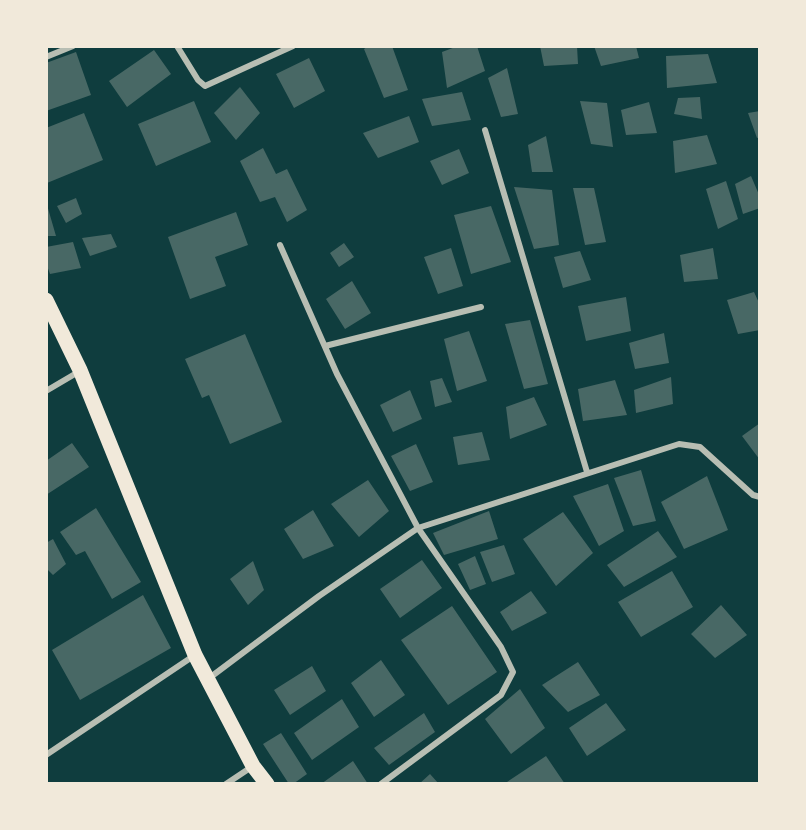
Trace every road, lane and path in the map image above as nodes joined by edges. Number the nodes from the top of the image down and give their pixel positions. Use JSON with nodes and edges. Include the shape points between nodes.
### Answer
{"nodes":[{"id":1,"x":73,"y":46,"type":"edge"},
{"id":2,"x":177,"y":46,"type":"edge"},
{"id":3,"x":292,"y":46,"type":"edge"},
{"id":4,"x":46,"y":57,"type":"edge"},
{"id":5,"x":485,"y":130,"type":"dead end"},
{"id":6,"x":280,"y":244,"type":"dead end"},
{"id":7,"x":46,"y":300,"type":"edge"},
{"id":8,"x":481,"y":307,"type":"dead end"},
{"id":9,"x":325,"y":346,"type":"junction"},
{"id":10,"x":81,"y":370,"type":"junction"},
{"id":11,"x":46,"y":391,"type":"edge"},
{"id":12,"x":587,"y":472,"type":"junction"},
{"id":13,"x":759,"y":497,"type":"edge"},
{"id":14,"x":418,"y":528,"type":"junction"},
{"id":15,"x":195,"y":655,"type":"junction"},
{"id":16,"x":207,"y":680,"type":"junction"},
{"id":17,"x":46,"y":755,"type":"edge"},
{"id":18,"x":253,"y":766,"type":"junction"},
{"id":19,"x":226,"y":783,"type":"edge"},
{"id":20,"x":267,"y":783,"type":"edge"},
{"id":21,"x":381,"y":783,"type":"edge"}],
"edges":[{"from":1,"to":4,"type":"street"},
{"from":2,"to":3,"type":"street","via":[[205,86]]},
{"from":5,"to":12,"type":"street"},
{"from":6,"to":9,"type":"street"},
{"from":7,"to":10,"type":"main road"},
{"from":8,"to":9,"type":"street"},
{"from":9,"to":14,"type":"street"},
{"from":10,"to":11,"type":"street"},
{"from":10,"to":15,"type":"main road"},
{"from":12,"to":13,"type":"street","via":[[679,444],[700,447]]},
{"from":12,"to":14,"type":"street"},
{"from":14,"to":16,"type":"street"},
{"from":14,"to":21,"type":"street","via":[[501,647],[513,672],[501,695]]},
{"from":15,"to":16,"type":"main road"},
{"from":15,"to":17,"type":"street"},
{"from":16,"to":18,"type":"main road"},
{"from":18,"to":19,"type":"street"},
{"from":18,"to":20,"type":"main road"}]}
